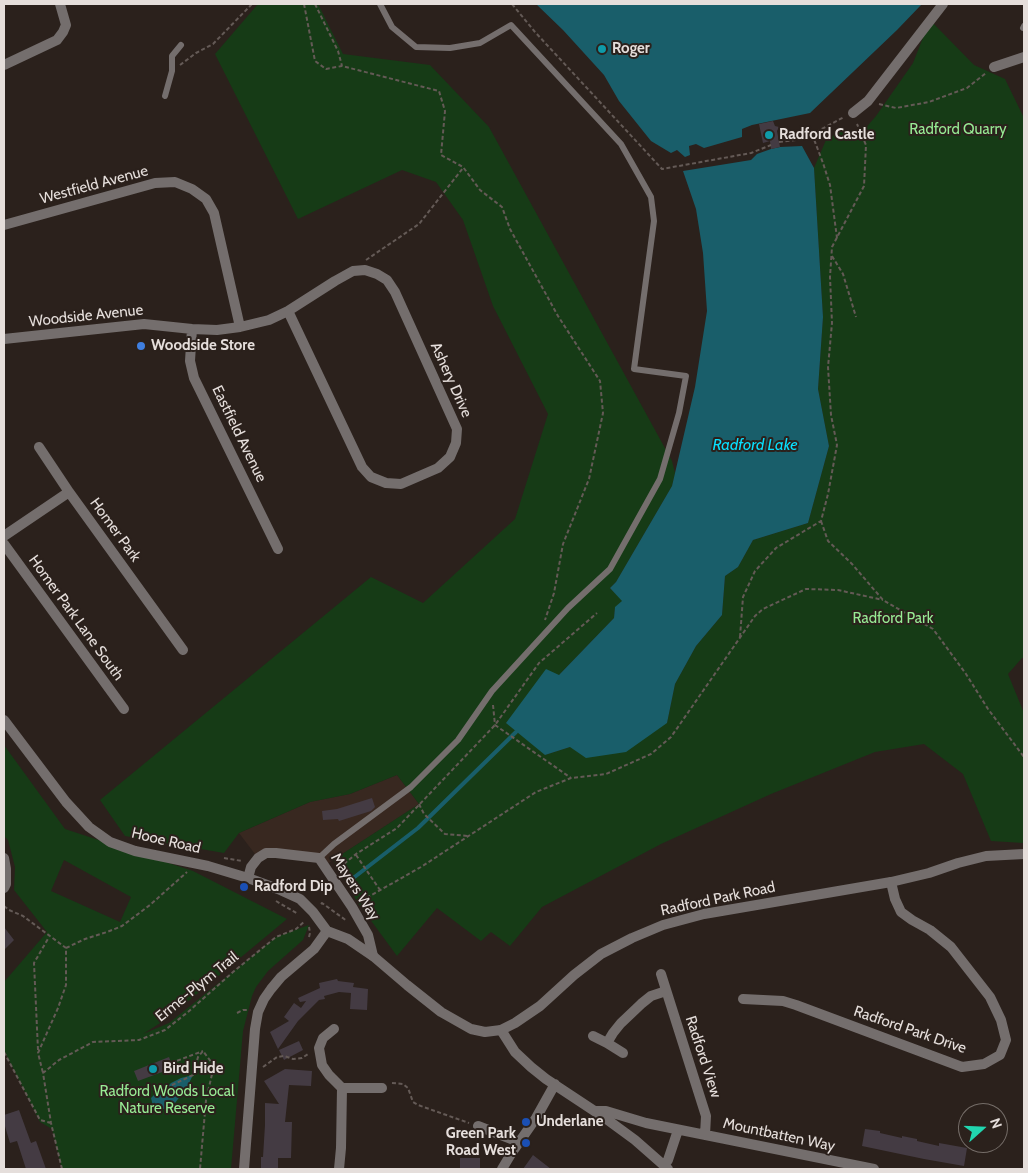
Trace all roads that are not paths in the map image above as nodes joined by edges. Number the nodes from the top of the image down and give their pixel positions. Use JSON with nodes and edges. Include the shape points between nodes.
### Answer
{"nodes":[{"id":1,"x":60,"y":4,"type":"edge"},
{"id":2,"x":380,"y":4,"type":"edge"},
{"id":3,"x":942,"y":4,"type":"edge"},
{"id":4,"x":181,"y":45,"type":"dead end"},
{"id":5,"x":1024,"y":57,"type":"edge"},
{"id":6,"x":4,"y":65,"type":"edge"},
{"id":7,"x":994,"y":67,"type":"road end"},
{"id":8,"x":165,"y":96,"type":"dead end"},
{"id":9,"x":853,"y":112,"type":"road end"},
{"id":10,"x":4,"y":225,"type":"edge"},
{"id":11,"x":288,"y":311,"type":"junction"},
{"id":12,"x":240,"y":327,"type":"junction"},
{"id":13,"x":192,"y":329,"type":"junction"},
{"id":14,"x":4,"y":339,"type":"edge"},
{"id":15,"x":39,"y":447,"type":"dead end"},
{"id":16,"x":69,"y":492,"type":"junction"},
{"id":17,"x":4,"y":536,"type":"edge"},
{"id":18,"x":4,"y":544,"type":"edge"},
{"id":19,"x":278,"y":548,"type":"dead end"},
{"id":20,"x":183,"y":650,"type":"dead end"},
{"id":21,"x":124,"y":709,"type":"dead end"},
{"id":22,"x":4,"y":720,"type":"edge"},
{"id":23,"x":1022,"y":856,"type":"edge"},
{"id":24,"x":4,"y":858,"type":"edge"},
{"id":25,"x":319,"y":858,"type":"junction"},
{"id":26,"x":248,"y":878,"type":"junction"},
{"id":27,"x":891,"y":882,"type":"junction"},
{"id":28,"x":4,"y":888,"type":"edge"},
{"id":29,"x":327,"y":931,"type":"junction"},
{"id":30,"x":373,"y":956,"type":"junction"},
{"id":31,"x":661,"y":974,"type":"dead end"},
{"id":32,"x":666,"y":990,"type":"junction"},
{"id":33,"x":743,"y":999,"type":"dead end"},
{"id":34,"x":334,"y":1029,"type":"dead end"},
{"id":35,"x":501,"y":1030,"type":"junction"},
{"id":36,"x":593,"y":1036,"type":"dead end"},
{"id":37,"x":607,"y":1043,"type":"junction"},
{"id":38,"x":623,"y":1053,"type":"dead end"},
{"id":39,"x":555,"y":1084,"type":"junction"},
{"id":40,"x":342,"y":1088,"type":"junction"},
{"id":41,"x":382,"y":1088,"type":"road end"},
{"id":42,"x":596,"y":1112,"type":"junction"},
{"id":43,"x":478,"y":1126,"type":"road end"},
{"id":44,"x":678,"y":1130,"type":"junction"},
{"id":45,"x":705,"y":1134,"type":"junction"},
{"id":46,"x":519,"y":1142,"type":"junction"},
{"id":47,"x":666,"y":1168,"type":"edge"},
{"id":48,"x":244,"y":1169,"type":"edge"},
{"id":49,"x":339,"y":1169,"type":"edge"},
{"id":50,"x":502,"y":1169,"type":"edge"},
{"id":51,"x":874,"y":1169,"type":"edge"}],
"edges":[{"from":1,"to":6,"type":"street","via":[[66,25],[57,40]]},
{"from":2,"to":25,"type":"lane","via":[[392,27],[416,48],[450,48],[480,42],[511,25],[621,144],[651,197],[654,221],[634,369],[686,376],[660,479],[610,569],[568,608],[492,691],[458,740],[411,787]]},
{"from":3,"to":9,"type":"street","via":[[868,100]]},
{"from":4,"to":8,"type":"lane","via":[[172,56],[172,71]]},
{"from":5,"to":7,"type":"street"},
{"from":10,"to":12,"type":"street","name":"Westfield Avenue","via":[[155,183],[175,182],[192,189],[206,199],[214,213]]},
{"from":11,"to":11,"type":"street","name":"Ashery Drive","via":[[353,271],[365,270],[387,280],[456,429],[456,443],[450,456],[438,468],[401,484],[371,477],[362,467]]},
{"from":11,"to":12,"type":"street","name":"Woodside Avenue","via":[[269,320]]},
{"from":12,"to":13,"type":"street","name":"Woodside Avenue"},
{"from":13,"to":14,"type":"street","name":"Woodside Avenue","via":[[144,324]]},
{"from":13,"to":19,"type":"street","name":"Eastfield Avenue","via":[[190,361],[194,378]]},
{"from":15,"to":16,"type":"street"},
{"from":16,"to":17,"type":"street","name":"Homer Park"},
{"from":16,"to":20,"type":"street","name":"Homer Park"},
{"from":18,"to":21,"type":"street","name":"Homer Park Lane South"},
{"from":22,"to":26,"type":"street","name":"Hooe Road","via":[[66,802],[110,842],[134,851]]},
{"from":23,"to":27,"type":"street","name":"Radford Park Road","via":[[986,856]]},
{"from":24,"to":28,"type":"street"},
{"from":25,"to":26,"type":"street","name":"Mayers Way","via":[[266,853],[258,858]]},
{"from":25,"to":30,"type":"street","name":"Mayers Way","via":[[368,935]]},
{"from":26,"to":29,"type":"street","name":"Hooe Road","via":[[300,899]]},
{"from":27,"to":33,"type":"street","name":"Radford Park Drive","via":[[902,912],[951,947],[990,997],[1006,1040],[1000,1055],[984,1064],[962,1067],[796,1004]]},
{"from":27,"to":35,"type":"street","name":"Radford Park Road","via":[[704,914],[663,925],[600,954],[540,1006]]},
{"from":29,"to":30,"type":"street","name":"Radford Park Road","via":[[348,939]]},
{"from":29,"to":48,"type":"street","via":[[315,948],[281,977],[264,998],[258,1012]]},
{"from":30,"to":35,"type":"street","name":"Radford Park Road","via":[[441,1012],[471,1029],[485,1032]]},
{"from":31,"to":32,"type":"street","name":"Radford View"},
{"from":32,"to":37,"type":"street","via":[[640,1004]]},
{"from":32,"to":45,"type":"street","name":"Radford View","via":[[706,1116]]},
{"from":34,"to":40,"type":"street","via":[[323,1038],[320,1056],[322,1066]]},
{"from":35,"to":39,"type":"street","via":[[516,1052]]},
{"from":36,"to":37,"type":"street"},
{"from":37,"to":38,"type":"street"},
{"from":39,"to":42,"type":"street"},
{"from":39,"to":46,"type":"street"},
{"from":40,"to":41,"type":"street"},
{"from":40,"to":49,"type":"street"},
{"from":42,"to":44,"type":"street","name":"Mountbatten Way","via":[[606,1111]]},
{"from":42,"to":47,"type":"street"},
{"from":43,"to":46,"type":"street"},
{"from":44,"to":45,"type":"street","name":"Mountbatten Way"},
{"from":44,"to":47,"type":"street"},
{"from":45,"to":51,"type":"street","name":"Mountbatten Way"},
{"from":46,"to":50,"type":"street"}]}
